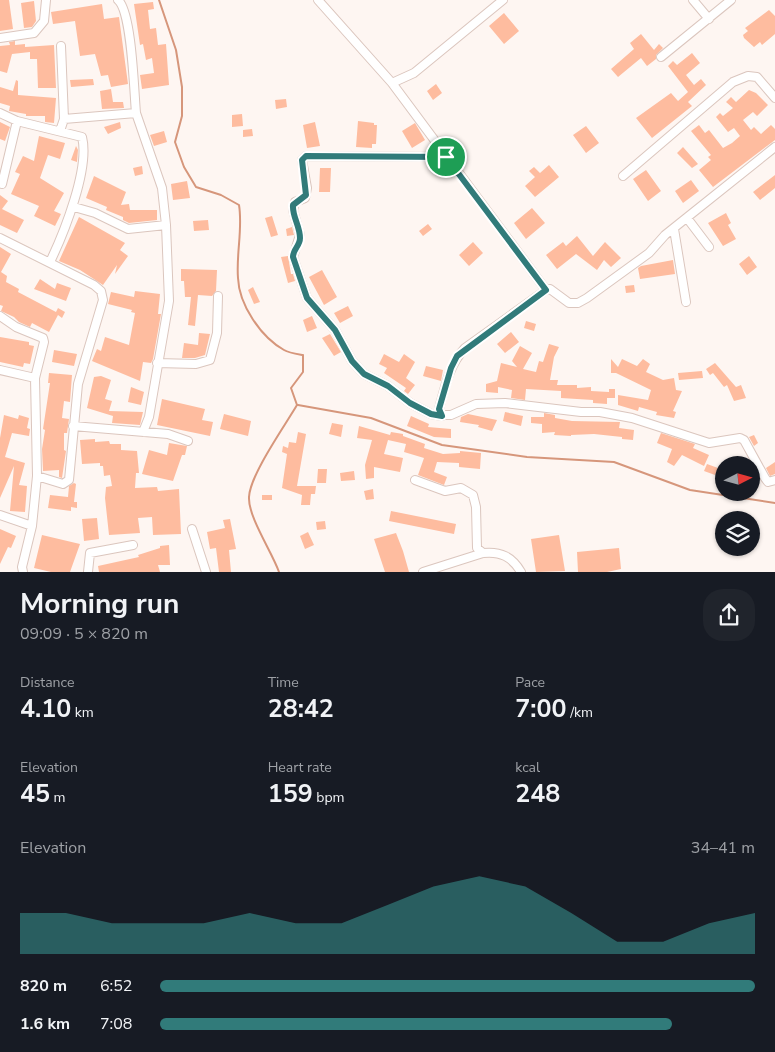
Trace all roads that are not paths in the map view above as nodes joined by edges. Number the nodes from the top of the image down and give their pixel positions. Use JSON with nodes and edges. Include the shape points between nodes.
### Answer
{"nodes":[{"id":1,"x":46,"y":0,"type":"edge"},
{"id":2,"x":118,"y":0,"type":"edge"},
{"id":3,"x":318,"y":0,"type":"edge"},
{"id":4,"x":503,"y":0,"type":"edge"},
{"id":5,"x":693,"y":0,"type":"edge"},
{"id":6,"x":731,"y":0,"type":"edge"},
{"id":7,"x":709,"y":19,"type":"junction"},
{"id":8,"x":0,"y":38,"type":"edge"},
{"id":9,"x":61,"y":46,"type":"dead end"},
{"id":10,"x":661,"y":57,"type":"dead end"},
{"id":11,"x":392,"y":83,"type":"junction"},
{"id":12,"x":775,"y":98,"type":"edge"},
{"id":13,"x":0,"y":113,"type":"edge"},
{"id":14,"x":136,"y":113,"type":"junction"},
{"id":15,"x":64,"y":119,"type":"junction"},
{"id":16,"x":17,"y":121,"type":"junction"},
{"id":17,"x":60,"y":131,"type":"junction"},
{"id":18,"x":775,"y":147,"type":"edge"},
{"id":19,"x":446,"y":157,"type":"junction"},
{"id":20,"x":623,"y":176,"type":"dead end"},
{"id":21,"x":2,"y":184,"type":"dead end"},
{"id":22,"x":74,"y":207,"type":"junction"},
{"id":23,"x":687,"y":218,"type":"junction"},
{"id":24,"x":166,"y":225,"type":"junction"},
{"id":25,"x":674,"y":229,"type":"junction"},
{"id":26,"x":0,"y":238,"type":"edge"},
{"id":27,"x":708,"y":247,"type":"dead end"},
{"id":28,"x":50,"y":262,"type":"junction"},
{"id":29,"x":546,"y":290,"type":"junction"},
{"id":30,"x":218,"y":296,"type":"dead end"},
{"id":31,"x":686,"y":302,"type":"dead end"},
{"id":32,"x":0,"y":316,"type":"edge"},
{"id":33,"x":157,"y":363,"type":"junction"},
{"id":34,"x":0,"y":370,"type":"edge"},
{"id":35,"x":35,"y":378,"type":"junction"},
{"id":36,"x":442,"y":416,"type":"junction"},
{"id":37,"x":73,"y":426,"type":"junction"},
{"id":38,"x":143,"y":432,"type":"junction"},
{"id":39,"x":188,"y":442,"type":"dead end"},
{"id":40,"x":37,"y":476,"type":"junction"},
{"id":41,"x":415,"y":480,"type":"dead end"},
{"id":42,"x":775,"y":480,"type":"edge"},
{"id":43,"x":0,"y":515,"type":"edge"},
{"id":44,"x":32,"y":526,"type":"junction"},
{"id":45,"x":192,"y":529,"type":"dead end"},
{"id":46,"x":133,"y":545,"type":"dead end"},
{"id":47,"x":483,"y":553,"type":"junction"},
{"id":48,"x":456,"y":562,"type":"junction"},
{"id":49,"x":23,"y":572,"type":"edge"},
{"id":50,"x":88,"y":572,"type":"edge"},
{"id":51,"x":206,"y":572,"type":"edge"},
{"id":52,"x":423,"y":572,"type":"edge"},
{"id":53,"x":458,"y":572,"type":"edge"},
{"id":54,"x":520,"y":572,"type":"edge"}],
"edges":[{"from":1,"to":8,"type":"street","via":[[44,21],[34,33]]},
{"from":2,"to":14,"type":"street","via":[[125,8]]},
{"from":3,"to":11,"type":"street"},
{"from":4,"to":11,"type":"street","via":[[414,73]]},
{"from":5,"to":7,"type":"street"},
{"from":6,"to":7,"type":"street"},
{"from":7,"to":10,"type":"street"},
{"from":9,"to":15,"type":"street"},
{"from":11,"to":19,"type":"street"},
{"from":12,"to":20,"type":"street","via":[[757,77],[748,76],[733,82]]},
{"from":13,"to":16,"type":"street"},
{"from":14,"to":15,"type":"street"},
{"from":14,"to":24,"type":"street","via":[[162,188]]},
{"from":15,"to":17,"type":"street"},
{"from":16,"to":17,"type":"street"},
{"from":16,"to":21,"type":"street"},
{"from":17,"to":22,"type":"street","via":[[82,137],[86,150]]},
{"from":18,"to":23,"type":"street"},
{"from":19,"to":29,"type":"street"},
{"from":19,"to":36,"type":"street","via":[[306,156],[302,160],[307,192],[305,198],[295,202],[293,210],[300,235],[293,257],[307,298],[335,330],[352,361],[364,374],[388,386],[410,403]]},
{"from":22,"to":24,"type":"street","via":[[128,229]]},
{"from":22,"to":28,"type":"street"},
{"from":23,"to":25,"type":"street"},
{"from":23,"to":27,"type":"street"},
{"from":24,"to":33,"type":"street","via":[[169,301]]},
{"from":25,"to":29,"type":"street","via":[[649,253],[582,301],[568,303]]},
{"from":25,"to":31,"type":"street"},
{"from":26,"to":28,"type":"street"},
{"from":28,"to":37,"type":"street","via":[[94,285],[101,291],[103,300],[78,384]]},
{"from":29,"to":36,"type":"street","via":[[457,356],[439,409]]},
{"from":30,"to":33,"type":"street","via":[[217,333],[210,360],[196,364]]},
{"from":32,"to":35,"type":"street","via":[[16,327],[43,338]]},
{"from":33,"to":38,"type":"street","via":[[149,417]]},
{"from":34,"to":35,"type":"street"},
{"from":35,"to":40,"type":"street"},
{"from":36,"to":42,"type":"street","via":[[476,404],[505,403],[632,418],[709,443],[740,438],[764,478],[768,482]]},
{"from":37,"to":38,"type":"street"},
{"from":37,"to":40,"type":"street","via":[[69,480],[63,484]]},
{"from":38,"to":39,"type":"street","via":[[168,434]]},
{"from":40,"to":44,"type":"street"},
{"from":41,"to":47,"type":"street","via":[[445,490],[461,488],[473,495],[477,548]]},
{"from":43,"to":44,"type":"street"},
{"from":44,"to":49,"type":"street"},
{"from":45,"to":51,"type":"street"},
{"from":46,"to":50,"type":"street","via":[[90,552]]},
{"from":47,"to":48,"type":"street"},
{"from":47,"to":54,"type":"street","via":[[503,554]]},
{"from":48,"to":52,"type":"street"},
{"from":48,"to":53,"type":"street"}]}
